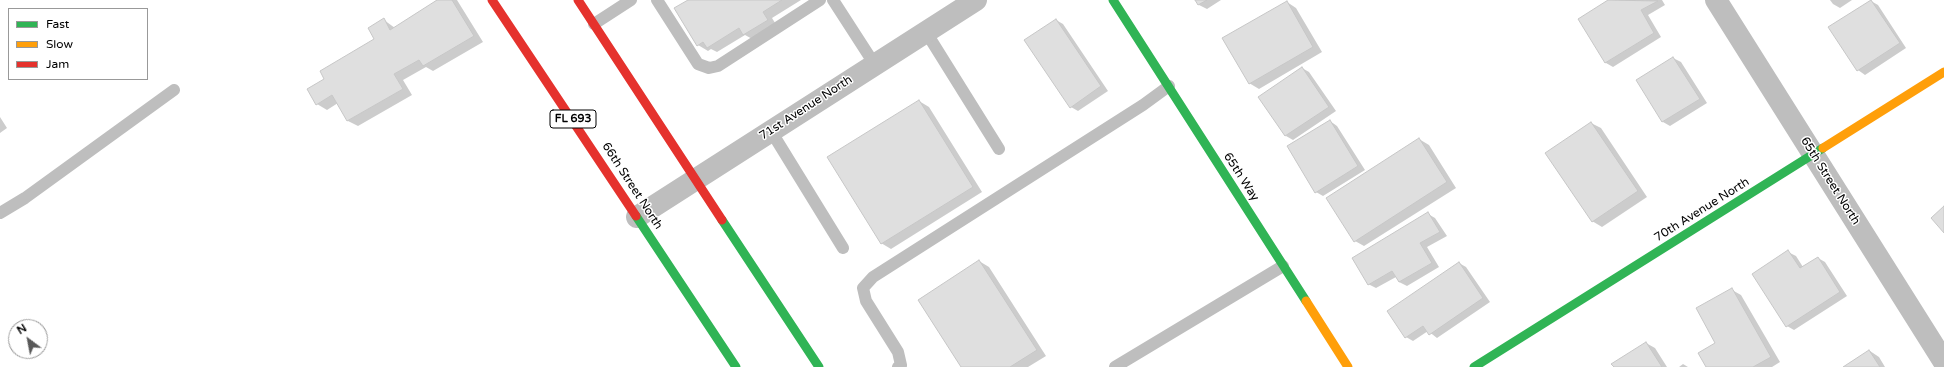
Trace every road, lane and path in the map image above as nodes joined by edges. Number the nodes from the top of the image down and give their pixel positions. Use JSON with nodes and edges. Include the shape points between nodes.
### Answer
{"nodes":[{"id":1,"x":492,"y":0,"type":"edge"},
{"id":2,"x":578,"y":0,"type":"edge"},
{"id":3,"x":631,"y":0,"type":"edge"},
{"id":4,"x":657,"y":0,"type":"edge"},
{"id":5,"x":820,"y":0,"type":"edge"},
{"id":6,"x":833,"y":0,"type":"edge"},
{"id":7,"x":976,"y":0,"type":"edge"},
{"id":8,"x":1113,"y":0,"type":"edge"},
{"id":9,"x":1716,"y":0,"type":"edge"},
{"id":10,"x":594,"y":24,"type":"junction"},
{"id":11,"x":926,"y":32,"type":"junction"},
{"id":12,"x":875,"y":65,"type":"junction"},
{"id":13,"x":1944,"y":72,"type":"edge"},
{"id":14,"x":1169,"y":86,"type":"junction"},
{"id":15,"x":174,"y":90,"type":"dead end"},
{"id":16,"x":771,"y":131,"type":"junction"},
{"id":17,"x":999,"y":149,"type":"dead end"},
{"id":18,"x":1813,"y":154,"type":"junction"},
{"id":19,"x":696,"y":179,"type":"junction"},
{"id":20,"x":0,"y":213,"type":"edge"},
{"id":21,"x":637,"y":217,"type":"junction"},
{"id":22,"x":843,"y":248,"type":"dead end"},
{"id":23,"x":1283,"y":266,"type":"junction"},
{"id":24,"x":1944,"y":362,"type":"edge"},
{"id":25,"x":736,"y":367,"type":"edge"},
{"id":26,"x":819,"y":367,"type":"edge"},
{"id":27,"x":898,"y":367,"type":"edge"},
{"id":28,"x":1116,"y":367,"type":"edge"},
{"id":29,"x":1348,"y":367,"type":"edge"},
{"id":30,"x":1474,"y":367,"type":"edge"}],
"edges":[{"from":1,"to":21,"type":"street","name":"66th Street North","number":"FL 693","via":[[564,104]]},
{"from":2,"to":10,"type":"street"},
{"from":3,"to":10,"type":"lane"},
{"from":4,"to":5,"type":"lane","via":[[698,64],[708,68],[718,66]]},
{"from":6,"to":12,"type":"lane"},
{"from":7,"to":11,"type":"street","name":"71st Avenue North"},
{"from":8,"to":14,"type":"street","name":"65th Way"},
{"from":9,"to":18,"type":"street","name":"65th Street North"},
{"from":10,"to":19,"type":"street"},
{"from":11,"to":12,"type":"street","name":"71st Avenue North"},
{"from":11,"to":17,"type":"lane"},
{"from":12,"to":16,"type":"street","name":"71st Avenue North"},
{"from":13,"to":18,"type":"street","name":"70th Avenue North"},
{"from":14,"to":23,"type":"street","name":"65th Way"},
{"from":14,"to":27,"type":"lane","via":[[873,277],[863,288],[866,301],[898,352]]},
{"from":15,"to":20,"type":"lane","via":[[25,198]]},
{"from":16,"to":19,"type":"street","name":"71st Avenue North"},
{"from":16,"to":22,"type":"lane"},
{"from":18,"to":24,"type":"street","name":"65th Street North"},
{"from":18,"to":30,"type":"street","name":"70th Avenue North"},
{"from":19,"to":21,"type":"street","name":"71st Avenue North"},
{"from":19,"to":26,"type":"street"},
{"from":21,"to":25,"type":"street","name":"66th Street North","number":"FL 693"},
{"from":23,"to":28,"type":"lane"},
{"from":23,"to":29,"type":"street","name":"65th Way"}]}
